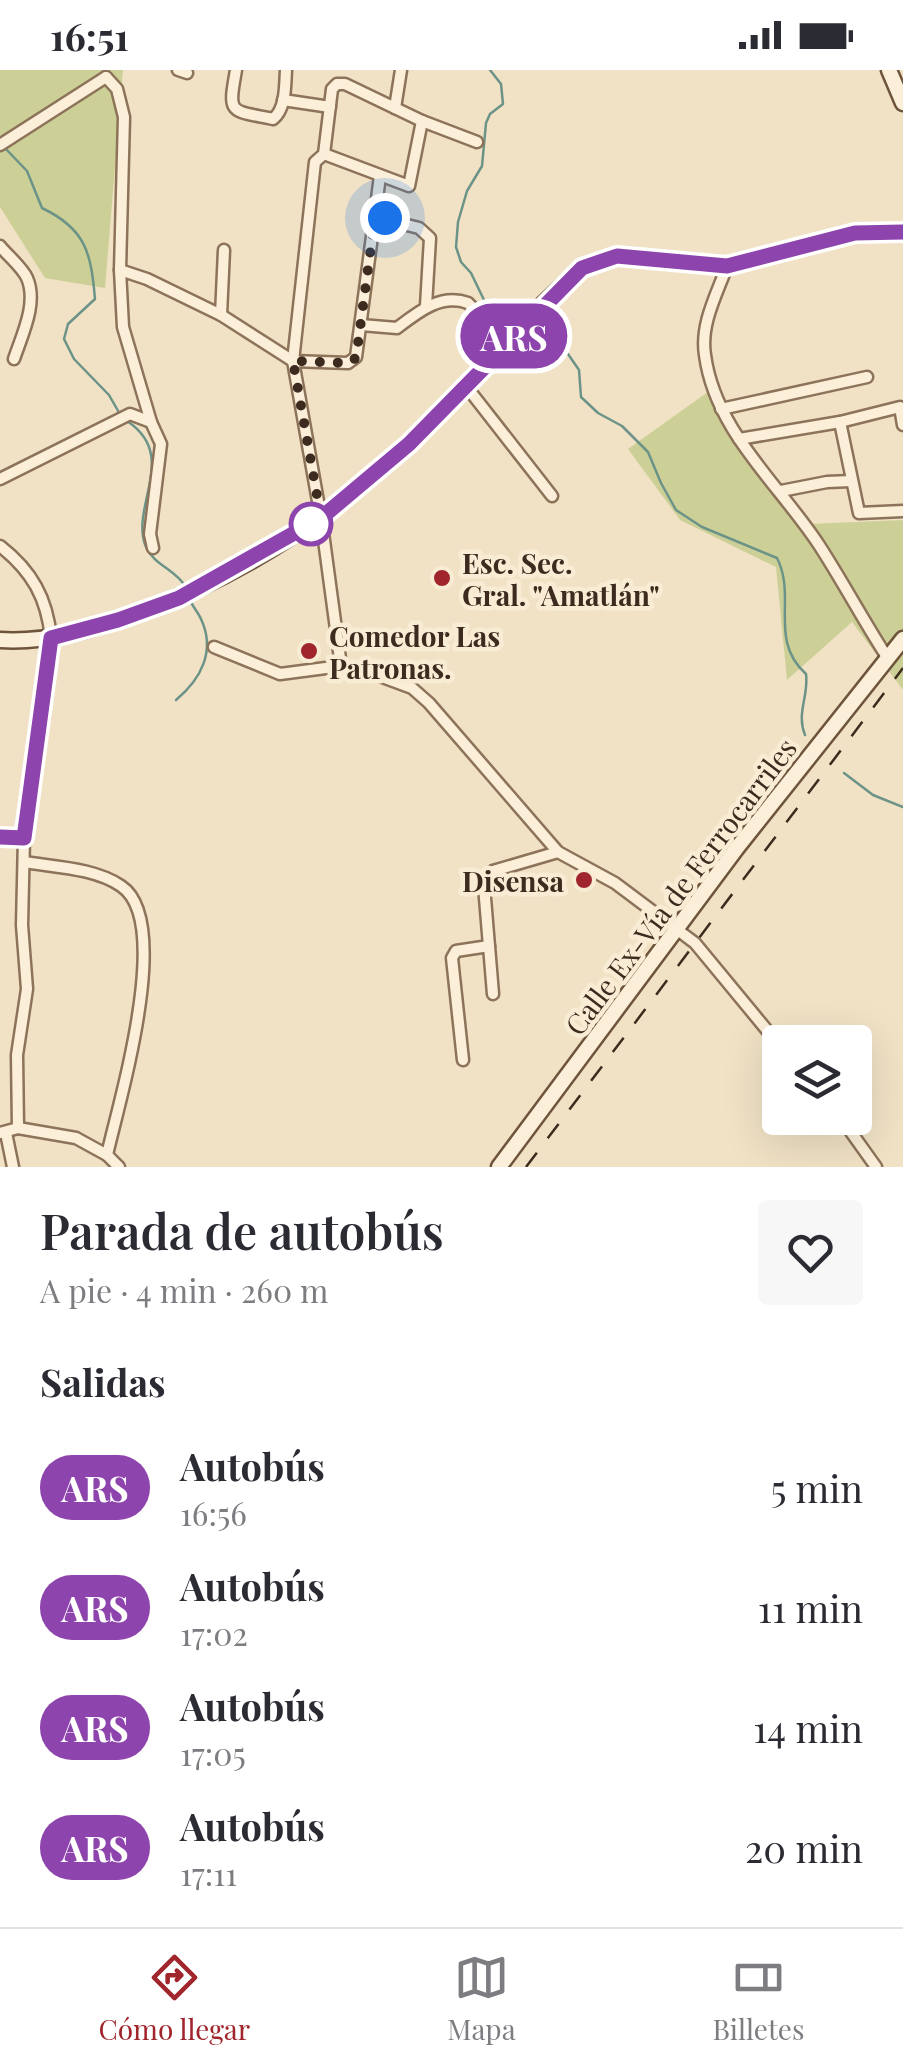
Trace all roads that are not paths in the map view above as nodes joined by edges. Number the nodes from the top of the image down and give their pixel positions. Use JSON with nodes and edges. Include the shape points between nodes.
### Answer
{"nodes":[{"id":1,"x":236,"y":70,"type":"edge"},
{"id":2,"x":286,"y":70,"type":"edge"},
{"id":3,"x":401,"y":70,"type":"edge"},
{"id":4,"x":889,"y":70,"type":"edge"},
{"id":5,"x":107,"y":74,"type":"edge"},
{"id":6,"x":283,"y":100,"type":"junction"},
{"id":7,"x":903,"y":103,"type":"edge"},
{"id":8,"x":330,"y":107,"type":"junction"},
{"id":9,"x":395,"y":108,"type":"junction"},
{"id":10,"x":422,"y":121,"type":"junction"},
{"id":11,"x":5,"y":142,"type":"edge"},
{"id":12,"x":477,"y":142,"type":"dead end"},
{"id":13,"x":324,"y":154,"type":"junction"},
{"id":14,"x":380,"y":176,"type":"junction"},
{"id":15,"x":375,"y":217,"type":"junction"},
{"id":16,"x":903,"y":232,"type":"edge"},
{"id":17,"x":0,"y":246,"type":"edge"},
{"id":18,"x":224,"y":250,"type":"dead end"},
{"id":19,"x":727,"y":266,"type":"junction"},
{"id":20,"x":120,"y":270,"type":"junction"},
{"id":21,"x":426,"y":306,"type":"junction"},
{"id":22,"x":221,"y":315,"type":"junction"},
{"id":23,"x":361,"y":325,"type":"junction"},
{"id":24,"x":510,"y":340,"type":"junction"},
{"id":25,"x":14,"y":359,"type":"dead end"},
{"id":26,"x":293,"y":361,"type":"junction"},
{"id":27,"x":867,"y":377,"type":"dead end"},
{"id":28,"x":466,"y":386,"type":"junction"},
{"id":29,"x":722,"y":409,"type":"junction"},
{"id":30,"x":150,"y":422,"type":"junction"},
{"id":31,"x":840,"y":422,"type":"junction"},
{"id":32,"x":903,"y":426,"type":"edge"},
{"id":33,"x":738,"y":438,"type":"junction"},
{"id":34,"x":0,"y":478,"type":"edge"},
{"id":35,"x":851,"y":481,"type":"junction"},
{"id":36,"x":781,"y":491,"type":"junction"},
{"id":37,"x":552,"y":496,"type":"dead end"},
{"id":38,"x":903,"y":511,"type":"edge"},
{"id":39,"x":321,"y":518,"type":"junction"},
{"id":40,"x":0,"y":546,"type":"edge"},
{"id":41,"x":153,"y":548,"type":"dead end"},
{"id":42,"x":51,"y":638,"type":"junction"},
{"id":43,"x":903,"y":639,"type":"edge"},
{"id":44,"x":0,"y":640,"type":"edge"},
{"id":45,"x":214,"y":647,"type":"dead end"},
{"id":46,"x":887,"y":657,"type":"junction"},
{"id":47,"x":341,"y":666,"type":"junction"},
{"id":48,"x":0,"y":837,"type":"edge"},
{"id":49,"x":24,"y":838,"type":"junction"},
{"id":50,"x":558,"y":852,"type":"junction"},
{"id":51,"x":24,"y":862,"type":"junction"},
{"id":52,"x":678,"y":930,"type":"junction"},
{"id":53,"x":489,"y":946,"type":"junction"},
{"id":54,"x":493,"y":994,"type":"dead end"},
{"id":55,"x":762,"y":1025,"type":"edge"},
{"id":56,"x":463,"y":1060,"type":"dead end"},
{"id":57,"x":8,"y":1131,"type":"edge"},
{"id":58,"x":853,"y":1135,"type":"edge"},
{"id":59,"x":106,"y":1155,"type":"junction"},
{"id":60,"x":13,"y":1167,"type":"edge"},
{"id":61,"x":120,"y":1167,"type":"edge"},
{"id":62,"x":500,"y":1167,"type":"edge"},
{"id":63,"x":876,"y":1167,"type":"edge"}],
"edges":[{"from":1,"to":6,"type":"street","via":[[230,102],[239,112],[272,119]]},
{"from":2,"to":6,"type":"street"},
{"from":3,"to":9,"type":"street"},
{"from":4,"to":7,"type":"main road"},
{"from":5,"to":11,"type":"street"},
{"from":5,"to":20,"type":"street","via":[[124,117]]},
{"from":6,"to":8,"type":"street"},
{"from":8,"to":9,"type":"street","via":[[332,89],[345,84]]},
{"from":8,"to":13,"type":"street"},
{"from":9,"to":10,"type":"street"},
{"from":10,"to":12,"type":"street"},
{"from":10,"to":14,"type":"street","via":[[409,186]]},
{"from":13,"to":14,"type":"street"},
{"from":13,"to":26,"type":"street","via":[[315,162]]},
{"from":14,"to":15,"type":"street"},
{"from":15,"to":21,"type":"street","via":[[419,228],[430,238]]},
{"from":15,"to":23,"type":"street"},
{"from":16,"to":19,"type":"main road","via":[[855,233]]},
{"from":17,"to":25,"type":"street","via":[[26,276],[30,297]]},
{"from":18,"to":22,"type":"street"},
{"from":19,"to":24,"type":"main road","via":[[617,256],[582,268]]},
{"from":19,"to":29,"type":"street","via":[[704,333]]},
{"from":20,"to":22,"type":"street"},
{"from":20,"to":30,"type":"street","via":[[123,327]]},
{"from":21,"to":23,"type":"street","via":[[397,328]]},
{"from":21,"to":24,"type":"street","via":[[461,300]]},
{"from":22,"to":26,"type":"street"},
{"from":23,"to":26,"type":"street","via":[[356,358],[348,363]]},
{"from":24,"to":28,"type":"main road"},
{"from":26,"to":39,"type":"street"},
{"from":27,"to":29,"type":"street"},
{"from":28,"to":37,"type":"street"},
{"from":28,"to":39,"type":"main road"},
{"from":29,"to":33,"type":"street"},
{"from":30,"to":34,"type":"street","via":[[130,414]]},
{"from":30,"to":41,"type":"street","via":[[160,444]]},
{"from":31,"to":32,"type":"street","via":[[900,407]]},
{"from":31,"to":33,"type":"street"},
{"from":31,"to":35,"type":"street"},
{"from":33,"to":36,"type":"street"},
{"from":35,"to":36,"type":"street"},
{"from":35,"to":38,"type":"street","via":[[859,513]]},
{"from":36,"to":46,"type":"street"},
{"from":39,"to":42,"type":"main road","via":[[186,594]]},
{"from":39,"to":47,"type":"street"},
{"from":40,"to":42,"type":"street","via":[[39,586]]},
{"from":42,"to":44,"type":"main road"},
{"from":42,"to":49,"type":"main road"},
{"from":43,"to":46,"type":"main road","name":"Calle Ex-Vía de Ferrocarriles"},
{"from":45,"to":47,"type":"street","via":[[280,674]]},
{"from":46,"to":52,"type":"main road","name":"Calle Ex-Vía de Ferrocarriles"},
{"from":47,"to":50,"type":"street","via":[[412,688]]},
{"from":48,"to":49,"type":"main road"},
{"from":49,"to":51,"type":"street"},
{"from":50,"to":52,"type":"street","via":[[616,883]]},
{"from":50,"to":53,"type":"street","via":[[486,877]]},
{"from":51,"to":57,"type":"street","via":[[27,989]]},
{"from":51,"to":59,"type":"street","via":[[121,886],[132,896],[144,930],[142,982]]},
{"from":52,"to":55,"type":"street"},
{"from":52,"to":62,"type":"main road","name":"Calle Ex-Vía de Ferrocarriles"},
{"from":53,"to":54,"type":"street"},
{"from":53,"to":56,"type":"street","via":[[456,951],[452,958]]},
{"from":57,"to":59,"type":"street","via":[[76,1138]]},
{"from":57,"to":60,"type":"street"},
{"from":58,"to":63,"type":"street"},
{"from":59,"to":61,"type":"street"}]}
